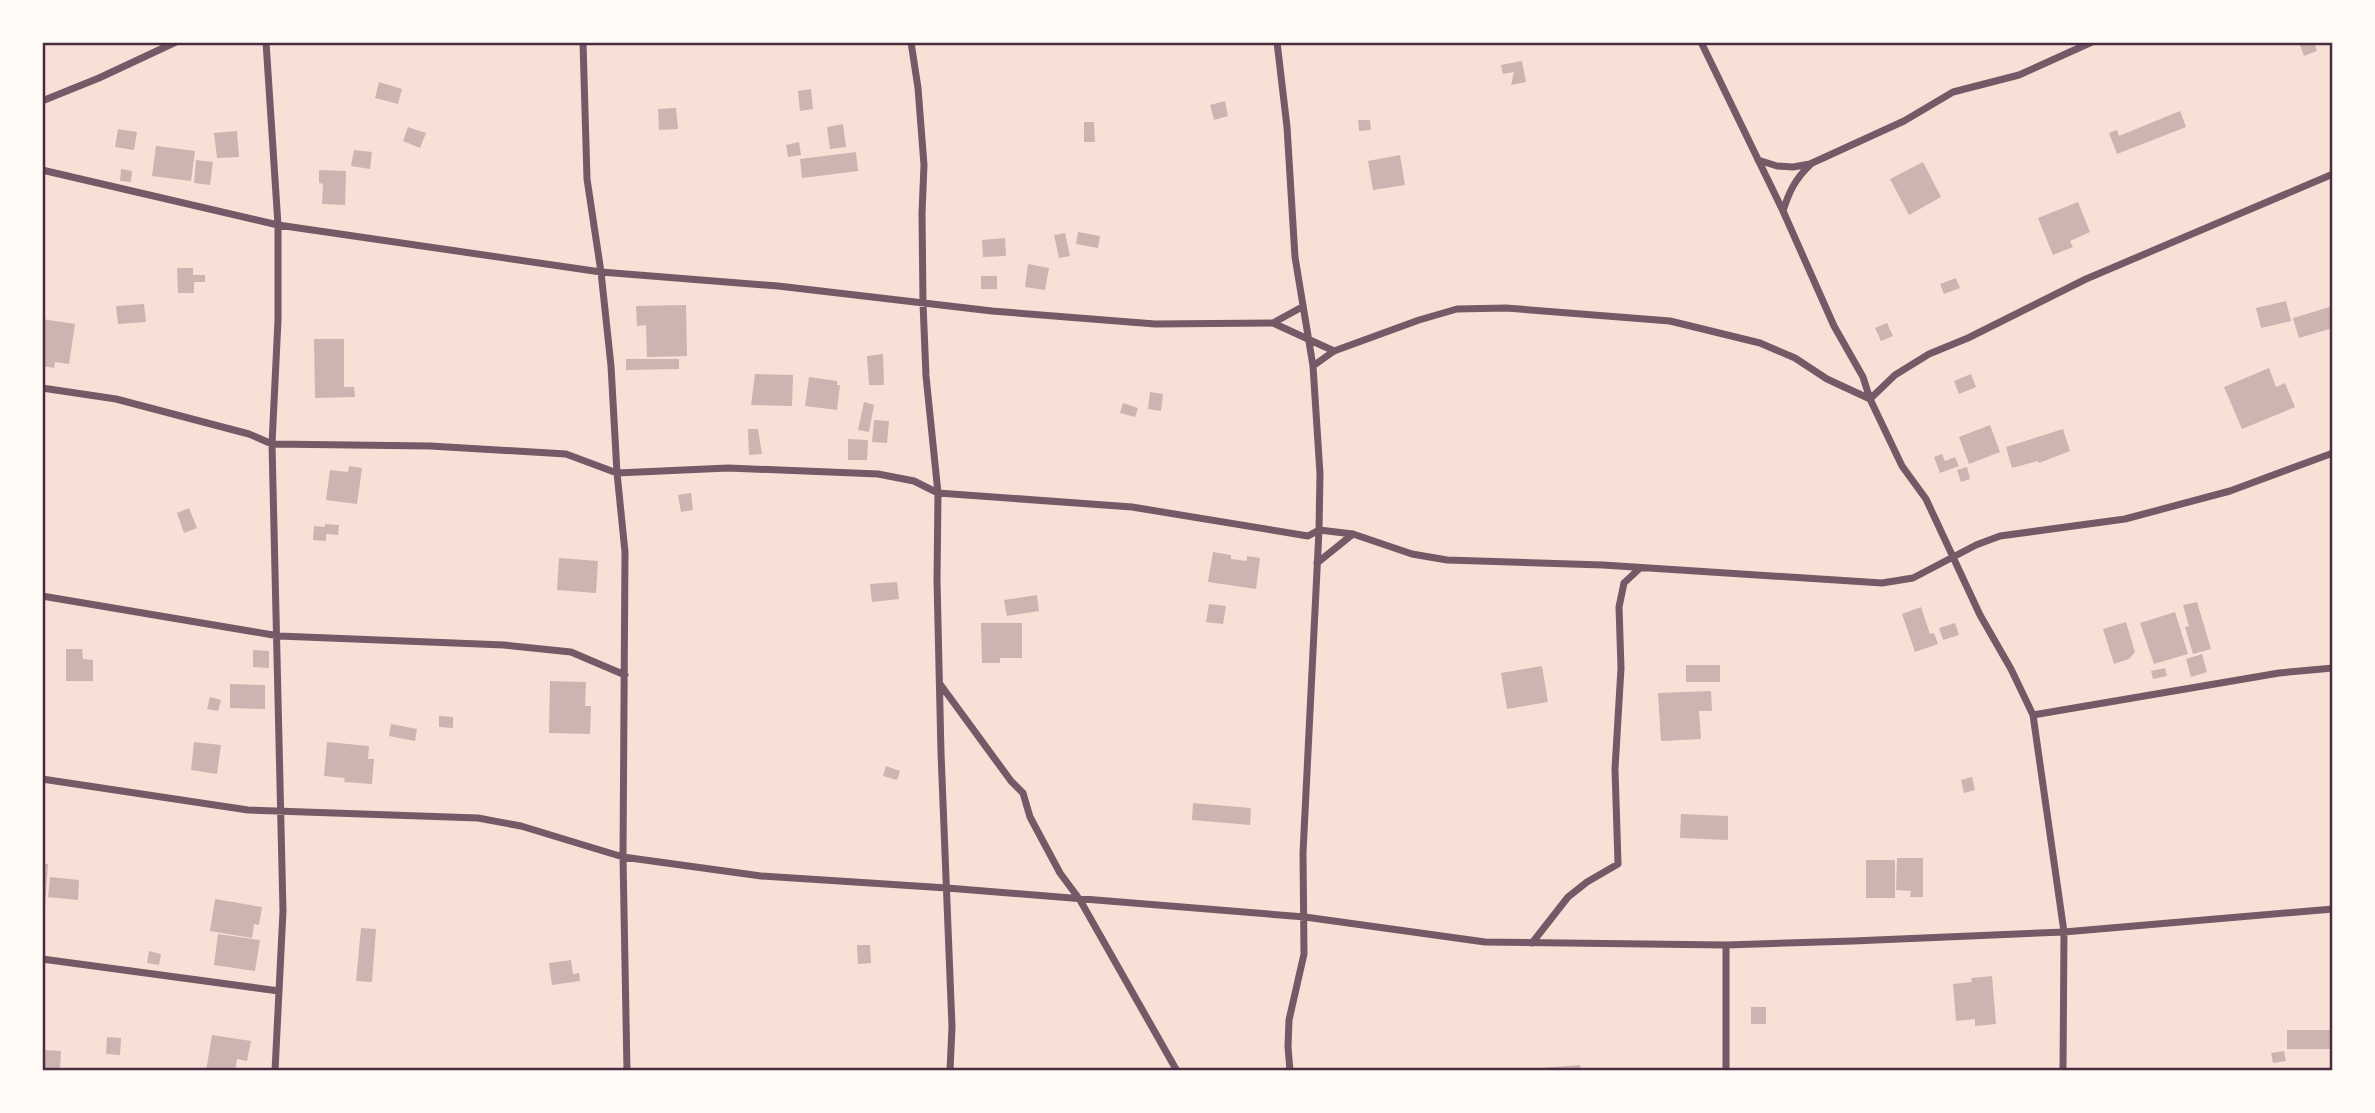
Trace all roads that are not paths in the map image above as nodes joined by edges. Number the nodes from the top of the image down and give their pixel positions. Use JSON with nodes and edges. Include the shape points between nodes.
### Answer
{"nodes":[{"id":1,"x":176,"y":42,"type":"edge"},
{"id":2,"x":266,"y":42,"type":"edge"},
{"id":3,"x":583,"y":42,"type":"edge"},
{"id":4,"x":911,"y":42,"type":"edge"},
{"id":5,"x":1277,"y":42,"type":"edge"},
{"id":6,"x":1701,"y":42,"type":"edge"},
{"id":7,"x":2092,"y":42,"type":"edge"},
{"id":8,"x":42,"y":101,"type":"edge"},
{"id":9,"x":1758,"y":160,"type":"junction"},
{"id":10,"x":1810,"y":164,"type":"junction"},
{"id":11,"x":42,"y":170,"type":"edge"},
{"id":12,"x":2333,"y":174,"type":"edge"},
{"id":13,"x":1783,"y":211,"type":"junction"},
{"id":14,"x":278,"y":225,"type":"junction"},
{"id":15,"x":601,"y":272,"type":"junction"},
{"id":16,"x":923,"y":303,"type":"junction"},
{"id":17,"x":1302,"y":307,"type":"junction"},
{"id":18,"x":1273,"y":323,"type":"junction"},
{"id":19,"x":1309,"y":341,"type":"junction"},
{"id":20,"x":1335,"y":351,"type":"junction"},
{"id":21,"x":1313,"y":366,"type":"junction"},
{"id":22,"x":42,"y":388,"type":"edge"},
{"id":23,"x":1870,"y":399,"type":"junction"},
{"id":24,"x":272,"y":444,"type":"junction"},
{"id":25,"x":2333,"y":453,"type":"edge"},
{"id":26,"x":617,"y":473,"type":"junction"},
{"id":27,"x":938,"y":493,"type":"junction"},
{"id":28,"x":1319,"y":530,"type":"junction"},
{"id":29,"x":1353,"y":534,"type":"junction"},
{"id":30,"x":1953,"y":556,"type":"junction"},
{"id":31,"x":1317,"y":564,"type":"junction"},
{"id":32,"x":1639,"y":569,"type":"junction"},
{"id":33,"x":42,"y":596,"type":"edge"},
{"id":34,"x":279,"y":636,"type":"junction"},
{"id":35,"x":2333,"y":668,"type":"edge"},
{"id":36,"x":625,"y":675,"type":"junction"},
{"id":37,"x":940,"y":683,"type":"junction"},
{"id":38,"x":2033,"y":715,"type":"junction"},
{"id":39,"x":42,"y":779,"type":"edge"},
{"id":40,"x":281,"y":810,"type":"junction"},
{"id":41,"x":623,"y":857,"type":"junction"},
{"id":42,"x":947,"y":888,"type":"junction"},
{"id":43,"x":1080,"y":900,"type":"junction"},
{"id":44,"x":2333,"y":909,"type":"edge"},
{"id":45,"x":1305,"y":917,"type":"junction"},
{"id":46,"x":2064,"y":932,"type":"junction"},
{"id":47,"x":1532,"y":943,"type":"junction"},
{"id":48,"x":1726,"y":945,"type":"junction"},
{"id":49,"x":42,"y":959,"type":"edge"},
{"id":50,"x":279,"y":991,"type":"junction"},
{"id":51,"x":275,"y":1071,"type":"edge"},
{"id":52,"x":627,"y":1071,"type":"edge"},
{"id":53,"x":950,"y":1071,"type":"edge"},
{"id":54,"x":1177,"y":1071,"type":"edge"},
{"id":55,"x":1290,"y":1071,"type":"edge"},
{"id":56,"x":1726,"y":1071,"type":"edge"},
{"id":57,"x":2063,"y":1071,"type":"edge"}],
"edges":[{"from":1,"to":8,"type":"street"},
{"from":2,"to":14,"type":"street"},
{"from":3,"to":15,"type":"street","via":[[587,179]]},
{"from":4,"to":16,"type":"street","via":[[925,165]]},
{"from":5,"to":17,"type":"street"},
{"from":6,"to":9,"type":"street"},
{"from":7,"to":10,"type":"street","via":[[2020,75],[1953,92],[1904,121]]},
{"from":9,"to":10,"type":"street","via":[[1777,166]]},
{"from":9,"to":13,"type":"street"},
{"from":10,"to":13,"type":"street","via":[[1797,177]]},
{"from":11,"to":14,"type":"street"},
{"from":12,"to":23,"type":"street","via":[[2086,279],[1929,354],[1895,375]]},
{"from":13,"to":23,"type":"street"},
{"from":14,"to":15,"type":"street"},
{"from":14,"to":24,"type":"street"},
{"from":15,"to":16,"type":"street"},
{"from":15,"to":26,"type":"street"},
{"from":16,"to":18,"type":"street","via":[[1155,324]]},
{"from":16,"to":27,"type":"street"},
{"from":17,"to":18,"type":"street"},
{"from":17,"to":19,"type":"street"},
{"from":18,"to":19,"type":"street"},
{"from":19,"to":20,"type":"street"},
{"from":19,"to":21,"type":"street"},
{"from":20,"to":21,"type":"street"},
{"from":20,"to":23,"type":"street","via":[[1457,309],[1506,308],[1670,321],[1760,343]]},
{"from":21,"to":28,"type":"street"},
{"from":22,"to":24,"type":"street","via":[[116,399]]},
{"from":23,"to":30,"type":"street"},
{"from":24,"to":26,"type":"street","via":[[566,454]]},
{"from":24,"to":34,"type":"street"},
{"from":25,"to":30,"type":"street","via":[[2230,491],[2125,519],[2000,536]]},
{"from":26,"to":27,"type":"street","via":[[727,468],[878,474],[914,481]]},
{"from":26,"to":36,"type":"street","via":[[625,552]]},
{"from":27,"to":28,"type":"street","via":[[1132,507],[1308,536]]},
{"from":27,"to":37,"type":"street"},
{"from":28,"to":29,"type":"street"},
{"from":28,"to":31,"type":"street"},
{"from":29,"to":31,"type":"street"},
{"from":29,"to":32,"type":"street","via":[[1412,554],[1447,560]]},
{"from":30,"to":32,"type":"street","via":[[1913,579],[1882,583]]},
{"from":30,"to":38,"type":"street"},
{"from":31,"to":45,"type":"street","via":[[1303,853]]},
{"from":32,"to":47,"type":"street","via":[[1624,583],[1619,607],[1618,864],[1568,897]]},
{"from":33,"to":34,"type":"street"},
{"from":34,"to":36,"type":"street","via":[[571,652]]},
{"from":34,"to":40,"type":"street"},
{"from":35,"to":38,"type":"street"},
{"from":36,"to":41,"type":"street"},
{"from":37,"to":42,"type":"street"},
{"from":37,"to":43,"type":"street","via":[[1023,793],[1030,817]]},
{"from":38,"to":46,"type":"street"},
{"from":39,"to":40,"type":"street","via":[[248,810]]},
{"from":40,"to":41,"type":"street","via":[[478,818]]},
{"from":40,"to":50,"type":"street","via":[[284,911]]},
{"from":41,"to":42,"type":"street","via":[[761,876]]},
{"from":41,"to":52,"type":"street"},
{"from":42,"to":43,"type":"street"},
{"from":42,"to":53,"type":"street"},
{"from":43,"to":45,"type":"street"},
{"from":43,"to":54,"type":"street"},
{"from":44,"to":46,"type":"street"},
{"from":45,"to":47,"type":"street","via":[[1485,942]]},
{"from":45,"to":55,"type":"street","via":[[1304,954],[1289,1020]]},
{"from":46,"to":48,"type":"street"},
{"from":46,"to":57,"type":"street"},
{"from":47,"to":48,"type":"street"},
{"from":48,"to":56,"type":"street"},
{"from":49,"to":50,"type":"street"},
{"from":50,"to":51,"type":"street"}]}
